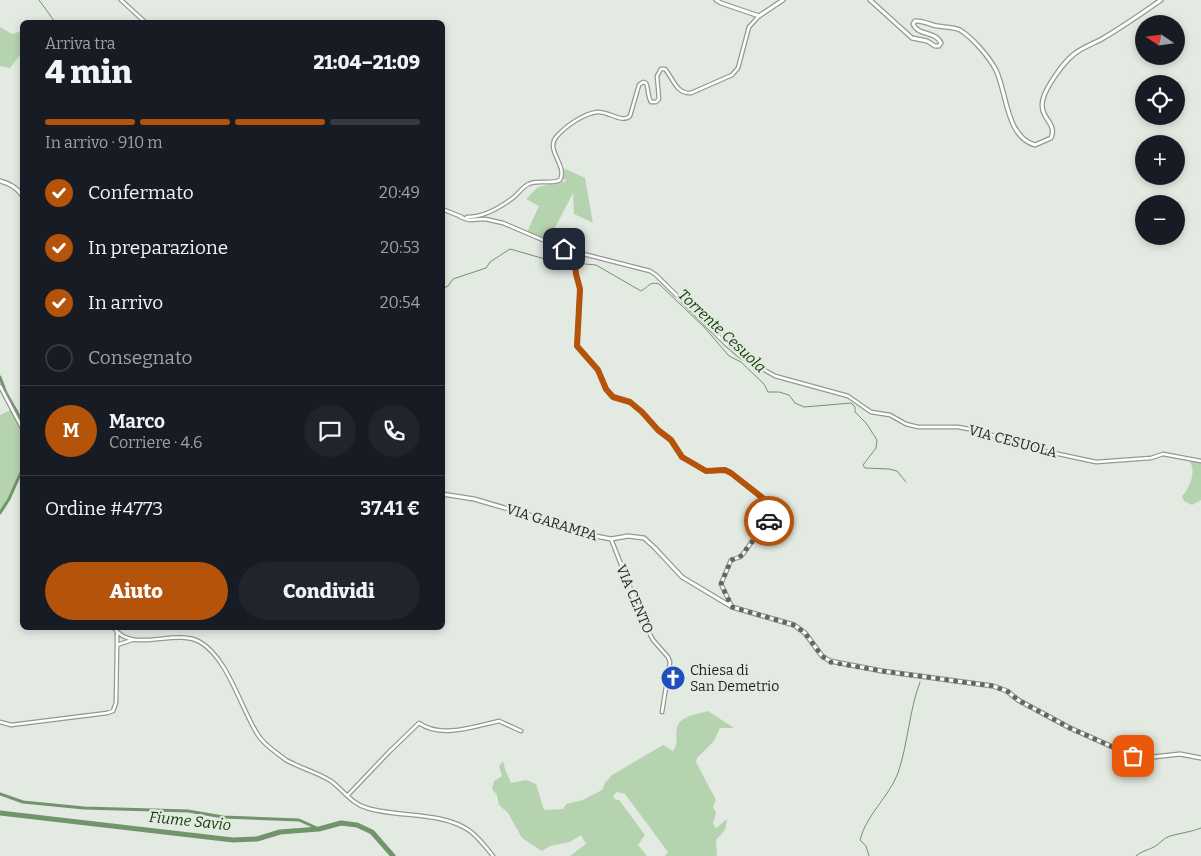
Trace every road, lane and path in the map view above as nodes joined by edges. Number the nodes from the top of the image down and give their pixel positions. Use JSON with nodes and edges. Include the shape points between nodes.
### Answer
{"nodes":[{"id":1,"x":121,"y":0,"type":"edge"},
{"id":2,"x":716,"y":0,"type":"edge"},
{"id":3,"x":783,"y":0,"type":"edge"},
{"id":4,"x":870,"y":0,"type":"edge"},
{"id":5,"x":1161,"y":0,"type":"edge"},
{"id":6,"x":760,"y":16,"type":"junction"},
{"id":7,"x":143,"y":20,"type":"edge"},
{"id":8,"x":0,"y":181,"type":"edge"},
{"id":9,"x":20,"y":192,"type":"edge"},
{"id":10,"x":445,"y":210,"type":"edge"},
{"id":11,"x":460,"y":217,"type":"junction"},
{"id":12,"x":574,"y":253,"type":"junction"},
{"id":13,"x":0,"y":386,"type":"edge"},
{"id":14,"x":20,"y":424,"type":"edge"},
{"id":15,"x":1201,"y":461,"type":"edge"},
{"id":16,"x":445,"y":494,"type":"edge"},
{"id":17,"x":611,"y":539,"type":"junction"},
{"id":18,"x":732,"y":607,"type":"junction"},
{"id":19,"x":117,"y":632,"type":"joint"},
{"id":20,"x":133,"y":640,"type":"junction"},
{"id":21,"x":117,"y":645,"type":"junction"},
{"id":22,"x":662,"y":712,"type":"dead end"},
{"id":23,"x":0,"y":722,"type":"edge"},
{"id":24,"x":521,"y":731,"type":"dead end"},
{"id":25,"x":1201,"y":758,"type":"edge"},
{"id":26,"x":348,"y":795,"type":"junction"},
{"id":27,"x":493,"y":856,"type":"edge"}],
"edges":[{"from":1,"to":7,"type":"street"},
{"from":2,"to":6,"type":"street"},
{"from":3,"to":6,"type":"street"},
{"from":4,"to":5,"type":"street","via":[[912,38],[935,46],[941,43],[936,36],[914,28],[915,21],[919,21],[959,30],[976,44],[996,70],[1013,124],[1026,143],[1035,145],[1051,138],[1054,131],[1042,110],[1043,100],[1071,56]]},
{"from":6,"to":11,"type":"street","via":[[749,27],[738,68],[732,75],[686,93],[680,91],[668,72],[661,68],[657,76],[659,99],[656,102],[651,102],[646,83],[642,82],[627,119],[596,112],[583,117],[555,138],[552,148],[562,170],[560,180],[526,184],[497,208],[478,216]]},
{"from":8,"to":9,"type":"street"},
{"from":10,"to":11,"type":"street"},
{"from":11,"to":12,"type":"street","name":"VIA CESUOLA","via":[[503,223]]},
{"from":12,"to":15,"type":"street","name":"VIA CESUOLA","via":[[650,271],[740,356],[775,376],[848,396],[871,412],[890,415],[906,424],[985,432],[1035,449],[1096,462],[1151,458],[1163,454]]},
{"from":12,"to":18,"type":"street","via":[[580,289],[577,346],[598,370],[606,389],[613,397],[630,402],[642,412],[671,440],[682,457],[706,471],[725,470],[731,473],[768,502],[773,511],[761,533],[740,557],[728,565],[721,584]]},
{"from":13,"to":14,"type":"street"},
{"from":16,"to":17,"type":"street","name":"VIA GARAMPA","via":[[474,498],[585,534]]},
{"from":17,"to":18,"type":"street","name":"VIA GARAMPA","via":[[644,538],[682,577]]},
{"from":17,"to":22,"type":"street","name":"VIA CENTO","via":[[644,625],[670,662]]},
{"from":18,"to":25,"type":"street","name":"VIA GARAMPA","via":[[794,625],[830,662],[993,686],[1070,728],[1133,756],[1180,754]]},
{"from":19,"to":20,"type":"street"},
{"from":19,"to":21,"type":"street"},
{"from":20,"to":21,"type":"street"},
{"from":20,"to":26,"type":"street","via":[[185,638],[203,644],[220,664],[265,744],[286,760],[328,779]]},
{"from":21,"to":23,"type":"street","via":[[116,703],[113,711],[11,726]]},
{"from":24,"to":26,"type":"street","via":[[499,721],[453,731],[419,723]]},
{"from":26,"to":27,"type":"street","via":[[358,805],[371,809],[443,819],[468,830]]}]}
